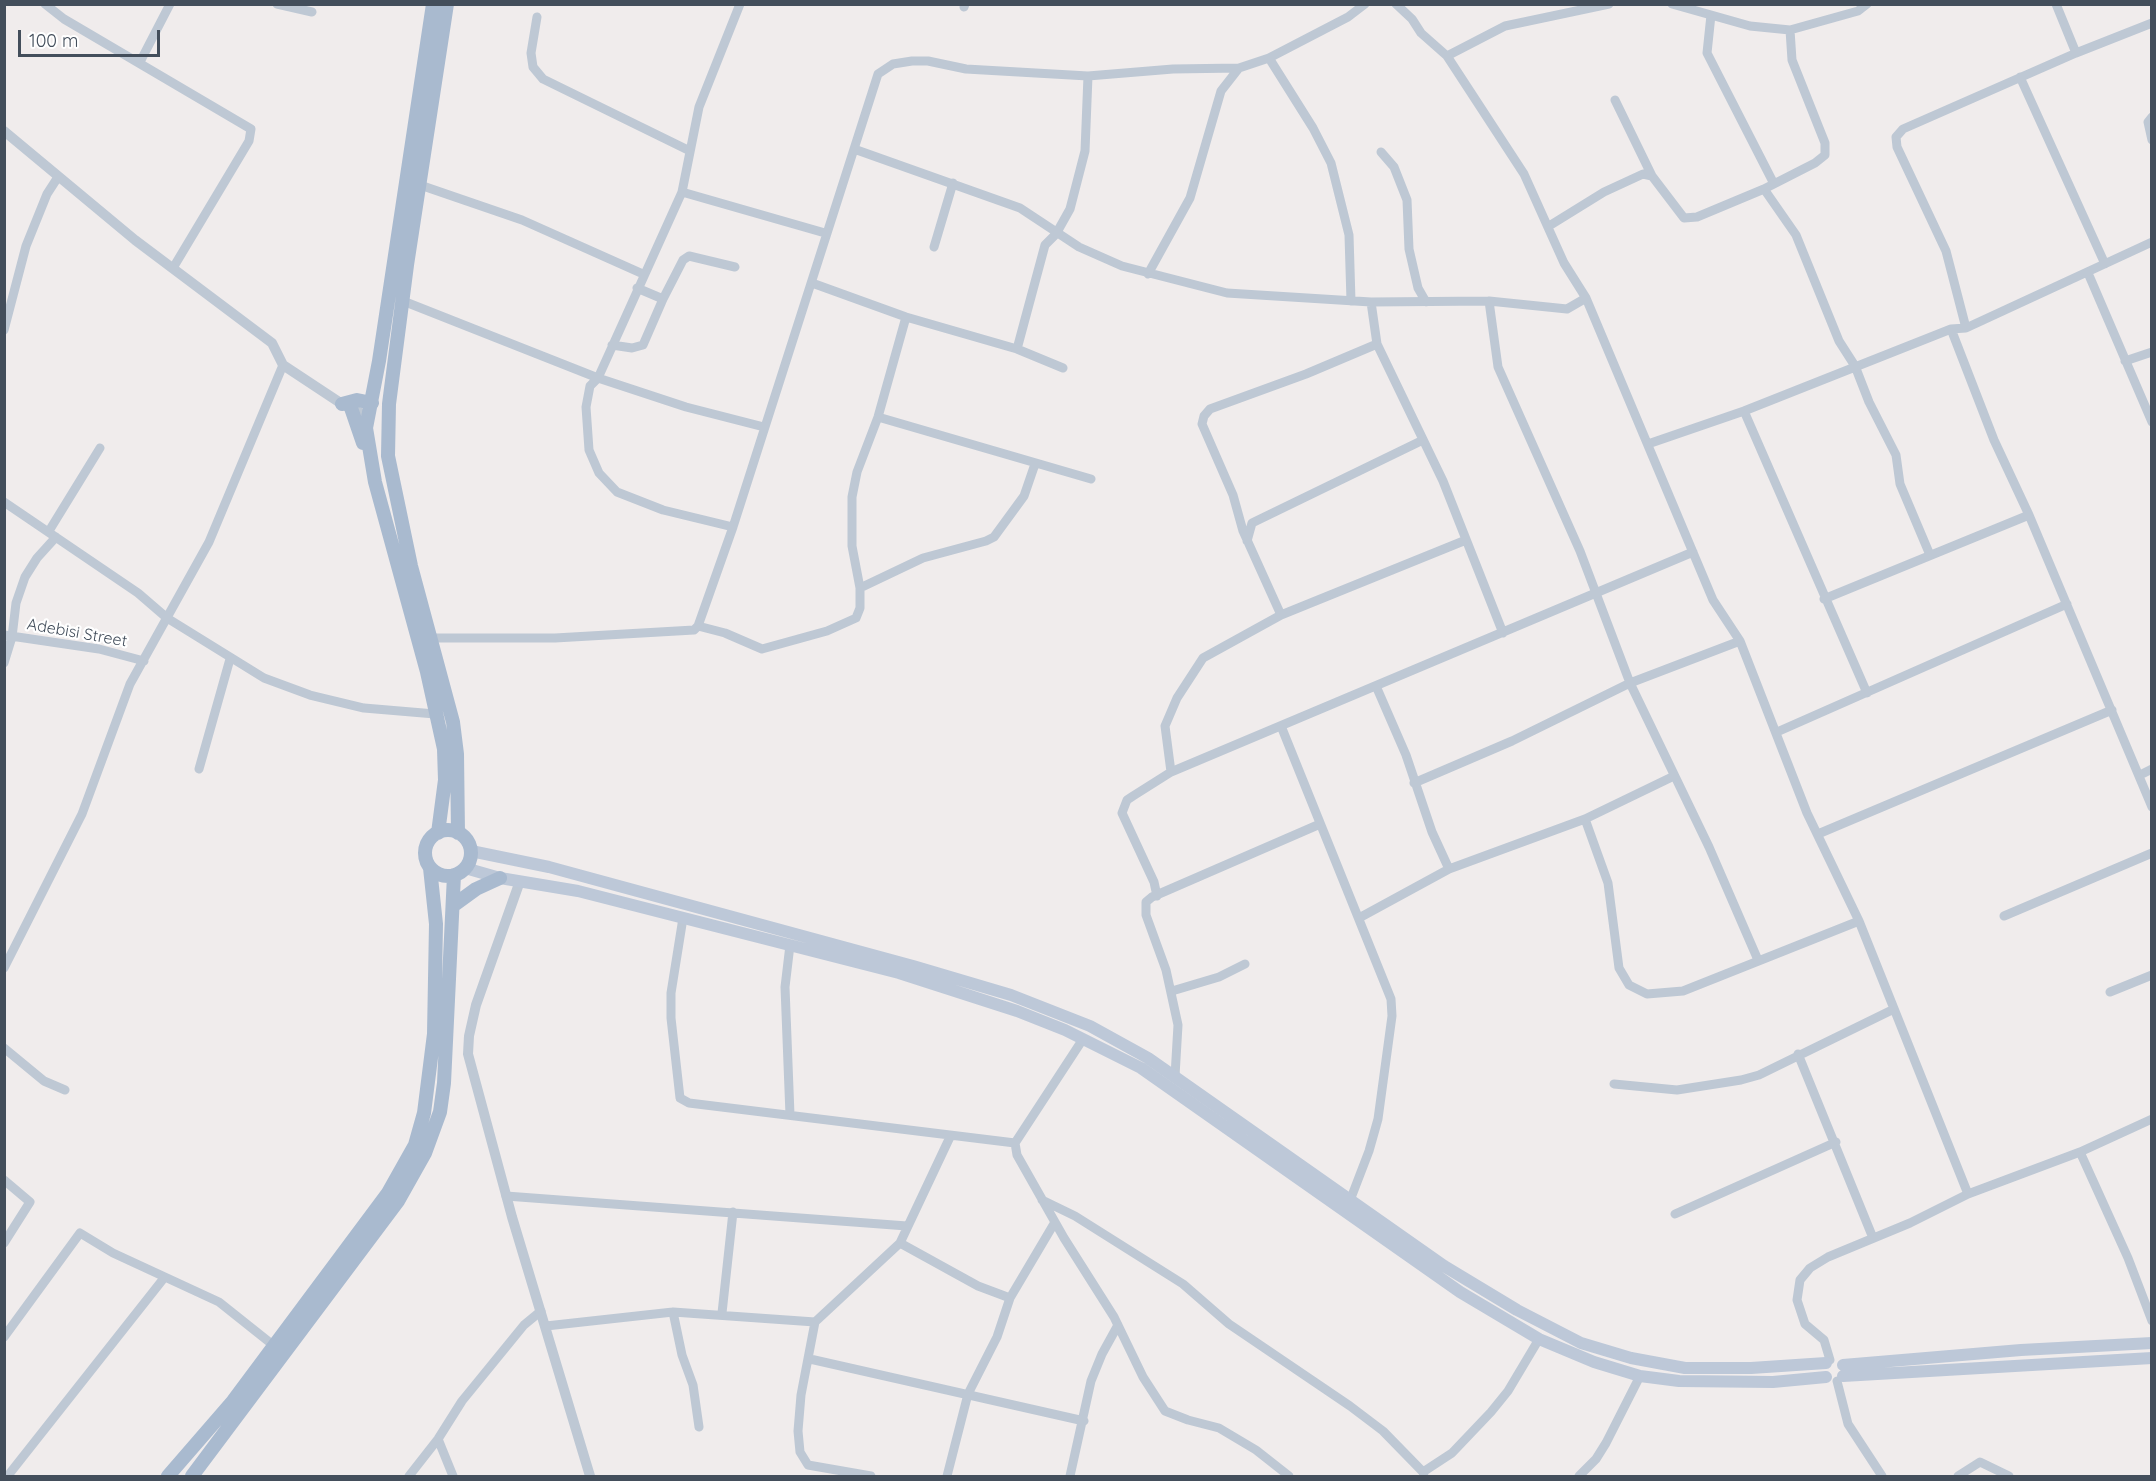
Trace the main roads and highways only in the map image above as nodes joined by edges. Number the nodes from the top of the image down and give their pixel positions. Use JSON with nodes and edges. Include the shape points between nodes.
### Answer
{"nodes":[{"id":1,"x":434,"y":4,"type":"edge"},
{"id":2,"x":447,"y":4,"type":"edge"},
{"id":3,"x":370,"y":409,"type":"junction"},
{"id":4,"x":374,"y":475,"type":"junction"},
{"id":5,"x":445,"y":689,"type":"junction"},
{"id":6,"x":431,"y":694,"type":"junction"},
{"id":7,"x":438,"y":833,"type":"junction"},
{"id":8,"x":458,"y":833,"type":"junction"},
{"id":9,"x":471,"y":851,"type":"junction"},
{"id":10,"x":430,"y":868,"type":"junction"},
{"id":11,"x":460,"y":871,"type":"junction"},
{"id":12,"x":500,"y":878,"type":"junction"},
{"id":13,"x":454,"y":905,"type":"junction"},
{"id":14,"x":2151,"y":1343,"type":"edge"},
{"id":15,"x":2151,"y":1358,"type":"edge"},
{"id":16,"x":1837,"y":1375,"type":"junction"},
{"id":17,"x":168,"y":1476,"type":"edge"},
{"id":18,"x":192,"y":1476,"type":"edge"}],
"edges":[{"from":1,"to":3,"type":"main road"},
{"from":2,"to":5,"type":"main road","via":[[389,418],[390,472]]},
{"from":3,"to":4,"type":"main road","via":[[366,428]]},
{"from":3,"to":4,"type":"main road","via":[[357,400],[347,406]]},
{"from":4,"to":6,"type":"main road"},
{"from":5,"to":6,"type":"main road"},
{"from":5,"to":8,"type":"main road","via":[[458,754]]},
{"from":6,"to":7,"type":"main road","via":[[445,765]]},
{"from":7,"to":8,"type":"main road"},
{"from":7,"to":10,"type":"main road","via":[[425,852]]},
{"from":8,"to":9,"type":"main road","via":[[469,843]]},
{"from":9,"to":11,"type":"main road"},
{"from":9,"to":16,"type":"main road","via":[[549,867],[1011,995],[1090,1026],[1175,1076],[1474,1285],[1549,1328],[1602,1351],[1657,1364],[1702,1369],[1828,1362],[1823,1368]]},
{"from":10,"to":11,"type":"main road","via":[[441,875]]},
{"from":10,"to":17,"type":"main road","via":[[436,924],[434,1034],[424,1113],[415,1145],[388,1194],[234,1401]]},
{"from":11,"to":12,"type":"main road"},
{"from":11,"to":13,"type":"main road"},
{"from":12,"to":13,"type":"main road"},
{"from":12,"to":16,"type":"main road","via":[[578,891],[899,973],[1017,1011],[1083,1039],[1141,1068],[1423,1268],[1539,1340],[1594,1362],[1640,1376],[1722,1383]]},
{"from":13,"to":18,"type":"main road","via":[[444,1083],[440,1112],[419,1167],[382,1224]]},
{"from":14,"to":16,"type":"main road","via":[[2020,1350]]},
{"from":15,"to":16,"type":"main road"}]}
